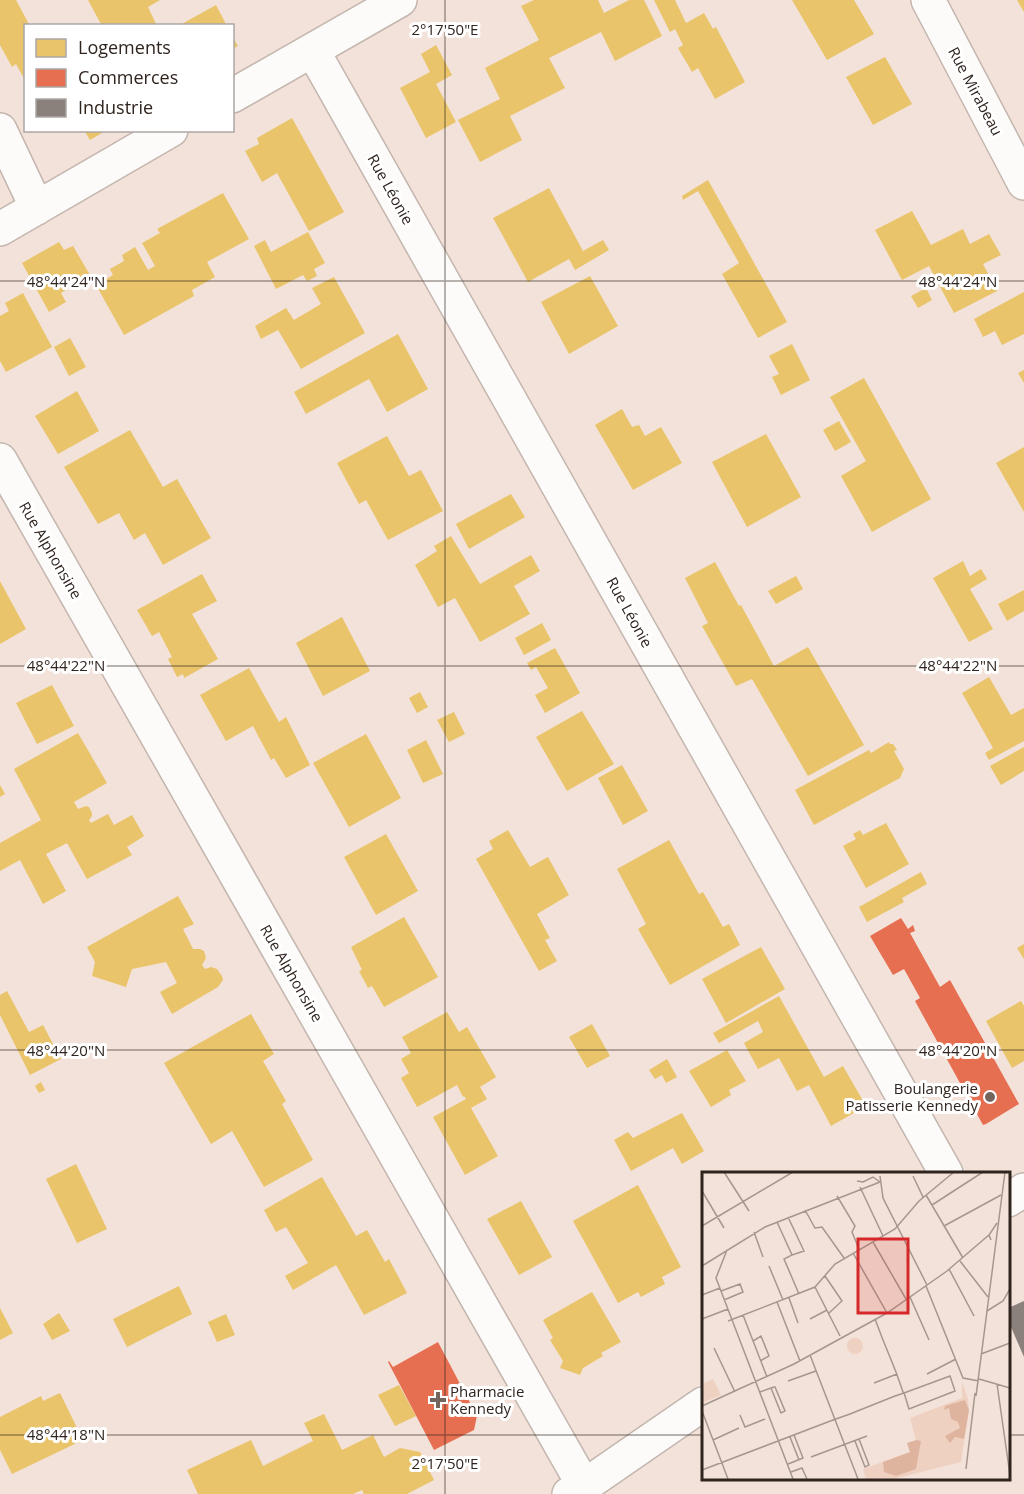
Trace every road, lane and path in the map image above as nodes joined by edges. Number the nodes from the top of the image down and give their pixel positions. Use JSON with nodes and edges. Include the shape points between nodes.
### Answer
{"nodes":[{"id":1,"x":400,"y":0,"type":"edge"},
{"id":2,"x":928,"y":0,"type":"edge"},
{"id":3,"x":313,"y":51,"type":"junction"},
{"id":4,"x":234,"y":95,"type":"edge"},
{"id":5,"x":0,"y":130,"type":"edge"},
{"id":6,"x":168,"y":132,"type":"edge"},
{"id":7,"x":1024,"y":183,"type":"edge"},
{"id":8,"x":37,"y":208,"type":"junction"},
{"id":9,"x":0,"y":229,"type":"edge"},
{"id":10,"x":0,"y":460,"type":"edge"},
{"id":11,"x":945,"y":1172,"type":"edge"},
{"id":12,"x":1024,"y":1190,"type":"edge"},
{"id":13,"x":1009,"y":1199,"type":"edge"},
{"id":14,"x":702,"y":1405,"type":"edge"},
{"id":15,"x":576,"y":1490,"type":"edge"}],
"edges":[{"from":1,"to":3,"type":"street"},
{"from":2,"to":7,"type":"street","name":"Rue Mirabeau"},
{"from":3,"to":4,"type":"street"},
{"from":3,"to":11,"type":"street","name":"Rue Léonie"},
{"from":5,"to":8,"type":"street"},
{"from":6,"to":8,"type":"street"},
{"from":8,"to":9,"type":"street"},
{"from":10,"to":15,"type":"street","name":"Rue Alphonsine"},
{"from":12,"to":13,"type":"street"},
{"from":14,"to":15,"type":"street"}]}
